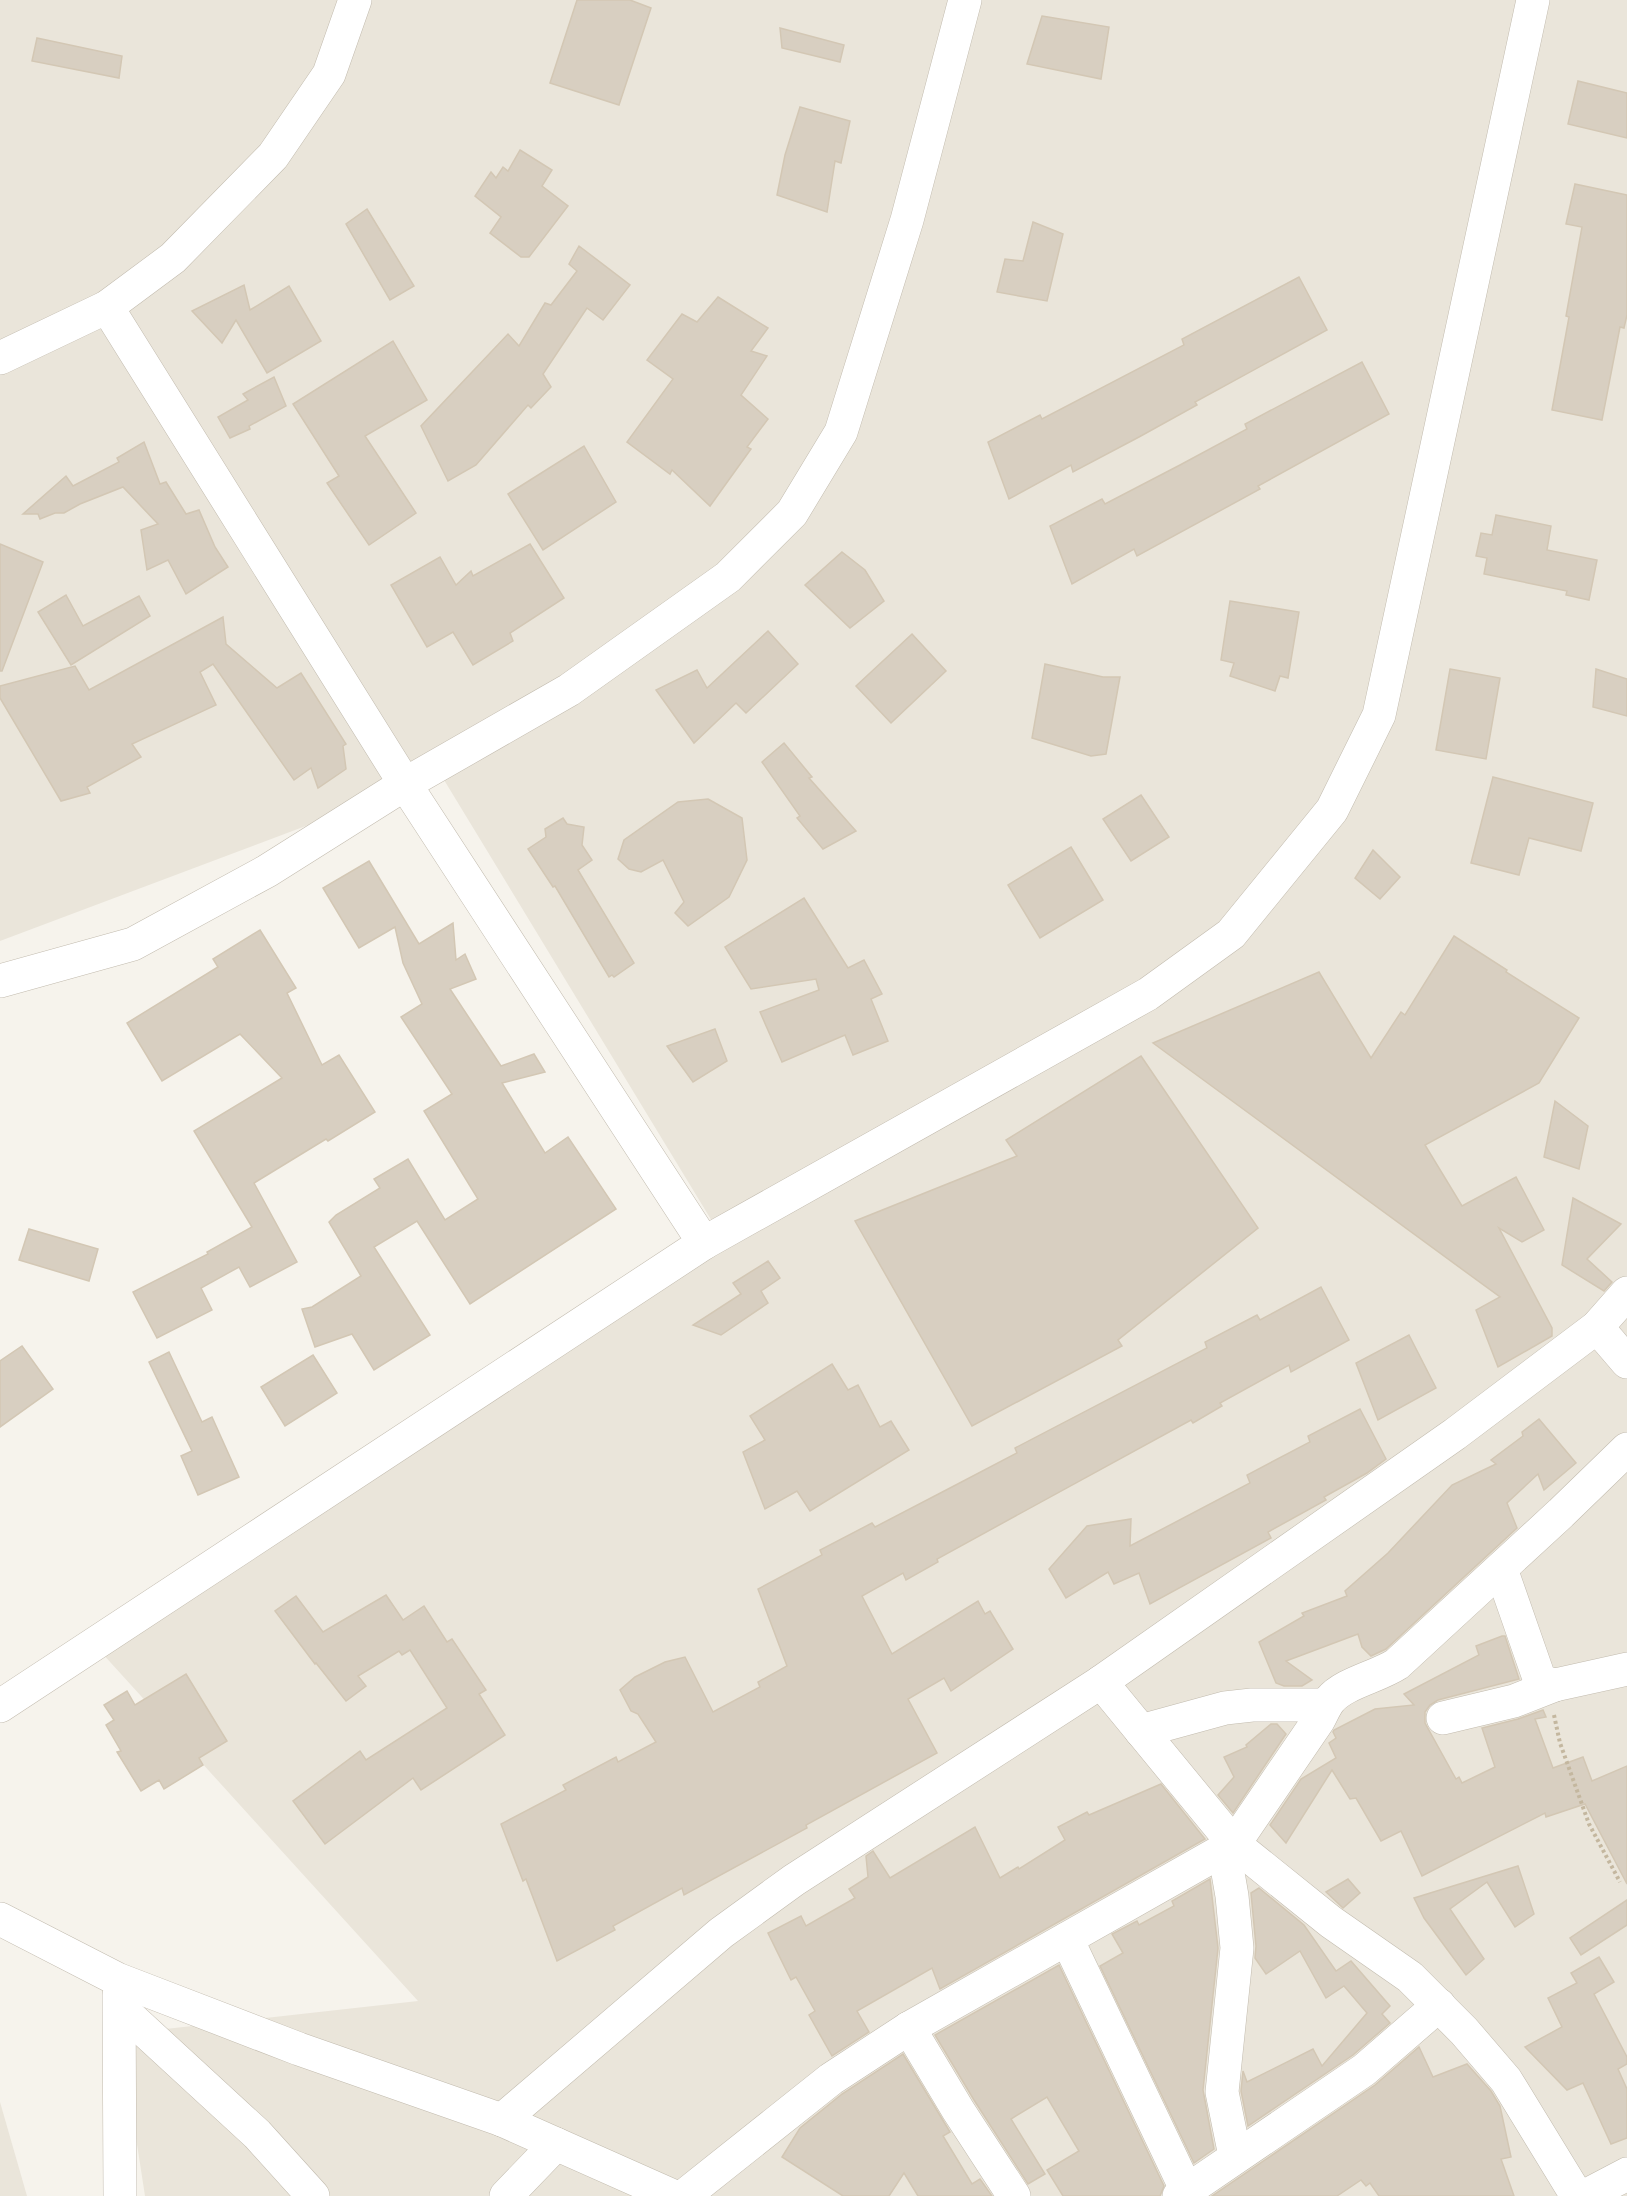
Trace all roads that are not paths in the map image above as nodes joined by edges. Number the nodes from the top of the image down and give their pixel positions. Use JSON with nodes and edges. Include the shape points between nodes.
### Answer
{"nodes":[{"id":1,"x":356,"y":0,"type":"edge"},
{"id":2,"x":965,"y":0,"type":"edge"},
{"id":3,"x":1533,"y":0,"type":"edge"},
{"id":4,"x":107,"y":307,"type":"junction"},
{"id":5,"x":0,"y":358,"type":"edge"},
{"id":6,"x":405,"y":784,"type":"junction"},
{"id":7,"x":0,"y":981,"type":"edge"},
{"id":8,"x":704,"y":1243,"type":"junction"},
{"id":9,"x":1627,"y":1293,"type":"edge"},
{"id":10,"x":1597,"y":1327,"type":"junction"},
{"id":11,"x":1627,"y":1362,"type":"edge"},
{"id":12,"x":1627,"y":1449,"type":"edge"},
{"id":13,"x":1501,"y":1569,"type":"junction"},
{"id":14,"x":1627,"y":1669,"type":"edge"},
{"id":15,"x":1101,"y":1682,"type":"junction"},
{"id":16,"x":1551,"y":1686,"type":"junction"},
{"id":17,"x":1326,"y":1705,"type":"junction"},
{"id":18,"x":0,"y":1706,"type":"edge"},
{"id":19,"x":1443,"y":1718,"type":"dead end"},
{"id":20,"x":1141,"y":1731,"type":"junction"},
{"id":21,"x":1229,"y":1847,"type":"junction"},
{"id":22,"x":0,"y":1919,"type":"edge"},
{"id":23,"x":1067,"y":1939,"type":"junction"},
{"id":24,"x":119,"y":1993,"type":"junction"},
{"id":25,"x":1439,"y":2005,"type":"junction"},
{"id":26,"x":909,"y":2028,"type":"junction"},
{"id":27,"x":502,"y":2120,"type":"junction"},
{"id":28,"x":556,"y":2144,"type":"junction"},
{"id":29,"x":1235,"y":2156,"type":"junction"},
{"id":30,"x":1627,"y":2175,"type":"edge"},
{"id":31,"x":1183,"y":2193,"type":"edge"},
{"id":32,"x":120,"y":2196,"type":"edge"},
{"id":33,"x":313,"y":2196,"type":"edge"},
{"id":34,"x":506,"y":2196,"type":"edge"},
{"id":35,"x":673,"y":2196,"type":"edge"},
{"id":36,"x":684,"y":2196,"type":"edge"},
{"id":37,"x":1014,"y":2196,"type":"edge"},
{"id":38,"x":1577,"y":2196,"type":"edge"},
{"id":39,"x":1585,"y":2196,"type":"edge"}],
"edges":[{"from":1,"to":4,"type":"street","via":[[329,74],[273,156],[172,258]]},
{"from":2,"to":6,"type":"street","via":[[907,220],[841,432],[792,513],[728,577],[569,690]]},
{"from":3,"to":8,"type":"street","via":[[1379,715],[1332,810],[1231,934],[1148,994]]},
{"from":4,"to":5,"type":"street"},
{"from":4,"to":6,"type":"street"},
{"from":6,"to":7,"type":"street","via":[[267,871],[133,944]]},
{"from":6,"to":8,"type":"street"},
{"from":8,"to":18,"type":"street"},
{"from":9,"to":10,"type":"street"},
{"from":10,"to":11,"type":"street"},
{"from":10,"to":15,"type":"street","via":[[1455,1434]]},
{"from":12,"to":13,"type":"street"},
{"from":13,"to":16,"type":"street","via":[[1538,1675]]},
{"from":13,"to":17,"type":"street","via":[[1397,1664],[1335,1695]]},
{"from":14,"to":16,"type":"street"},
{"from":15,"to":20,"type":"street"},
{"from":15,"to":27,"type":"street","via":[[794,1880],[721,1933]]},
{"from":16,"to":19,"type":"street","via":[[1514,1701]]},
{"from":17,"to":20,"type":"street","via":[[1224,1708]]},
{"from":17,"to":21,"type":"street"},
{"from":20,"to":21,"type":"street"},
{"from":21,"to":23,"type":"street"},
{"from":21,"to":25,"type":"street","via":[[1410,1977]]},
{"from":21,"to":29,"type":"street","via":[[1237,1948],[1222,2092]]},
{"from":22,"to":24,"type":"street"},
{"from":23,"to":26,"type":"street"},
{"from":23,"to":31,"type":"street"},
{"from":24,"to":27,"type":"street","via":[[299,2049]]},
{"from":24,"to":32,"type":"street"},
{"from":24,"to":33,"type":"street"},
{"from":25,"to":29,"type":"street","via":[[1364,2070]]},
{"from":25,"to":38,"type":"street","via":[[1506,2080]]},
{"from":26,"to":36,"type":"street","via":[[831,2079]]},
{"from":26,"to":37,"type":"street"},
{"from":27,"to":28,"type":"street"},
{"from":28,"to":34,"type":"street"},
{"from":28,"to":35,"type":"street"},
{"from":29,"to":31,"type":"street"},
{"from":30,"to":39,"type":"street"}]}
